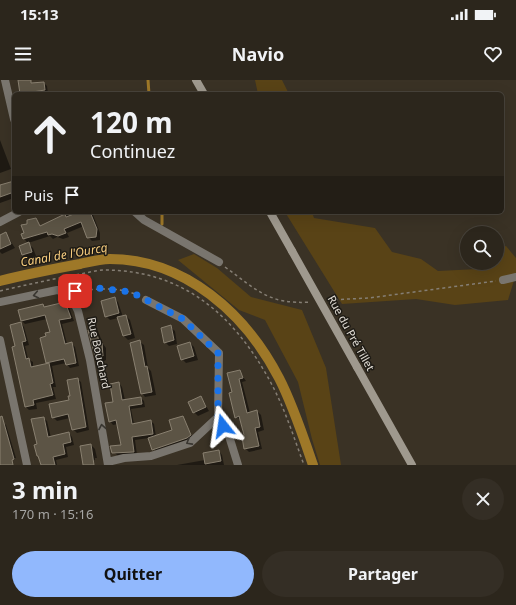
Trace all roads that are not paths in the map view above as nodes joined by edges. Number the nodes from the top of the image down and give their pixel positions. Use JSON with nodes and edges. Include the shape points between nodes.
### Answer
{"nodes":[{"id":1,"x":5,"y":80,"type":"edge"},
{"id":2,"x":196,"y":80,"type":"edge"},
{"id":3,"x":203,"y":92,"type":"edge"},
{"id":4,"x":12,"y":110,"type":"edge"},
{"id":5,"x":15,"y":214,"type":"edge"},
{"id":6,"x":137,"y":214,"type":"edge"},
{"id":7,"x":271,"y":214,"type":"edge"},
{"id":8,"x":0,"y":222,"type":"edge"},
{"id":9,"x":219,"y":262,"type":"road end"},
{"id":10,"x":516,"y":277,"type":"edge"},
{"id":11,"x":503,"y":280,"type":"road end"},
{"id":12,"x":146,"y":300,"type":"road end"},
{"id":13,"x":0,"y":302,"type":"edge"},
{"id":14,"x":0,"y":340,"type":"edge"},
{"id":15,"x":218,"y":417,"type":"junction"},
{"id":16,"x":108,"y":463,"type":"edge"},
{"id":17,"x":26,"y":465,"type":"edge"},
{"id":18,"x":238,"y":465,"type":"edge"},
{"id":19,"x":412,"y":465,"type":"edge"}],
"edges":[{"from":1,"to":4,"type":"street"},
{"from":2,"to":3,"type":"street"},
{"from":5,"to":8,"type":"street"},
{"from":6,"to":9,"type":"street"},
{"from":7,"to":19,"type":"street","name":"Rue du Pré Tillet","bridge":true},
{"from":10,"to":11,"type":"street"},
{"from":12,"to":15,"type":"street","via":[[183,319],[218,353]]},
{"from":16,"to":13,"type":"street","name":"Rue Bouchard","one_way":true,"via":[[90,360],[78,311],[69,293],[58,290]]},
{"from":14,"to":17,"type":"street"},
{"from":15,"to":16,"type":"street","one_way":true,"via":[[190,443],[151,456],[124,458]]},
{"from":15,"to":18,"type":"street","via":[[229,436]]}]}
